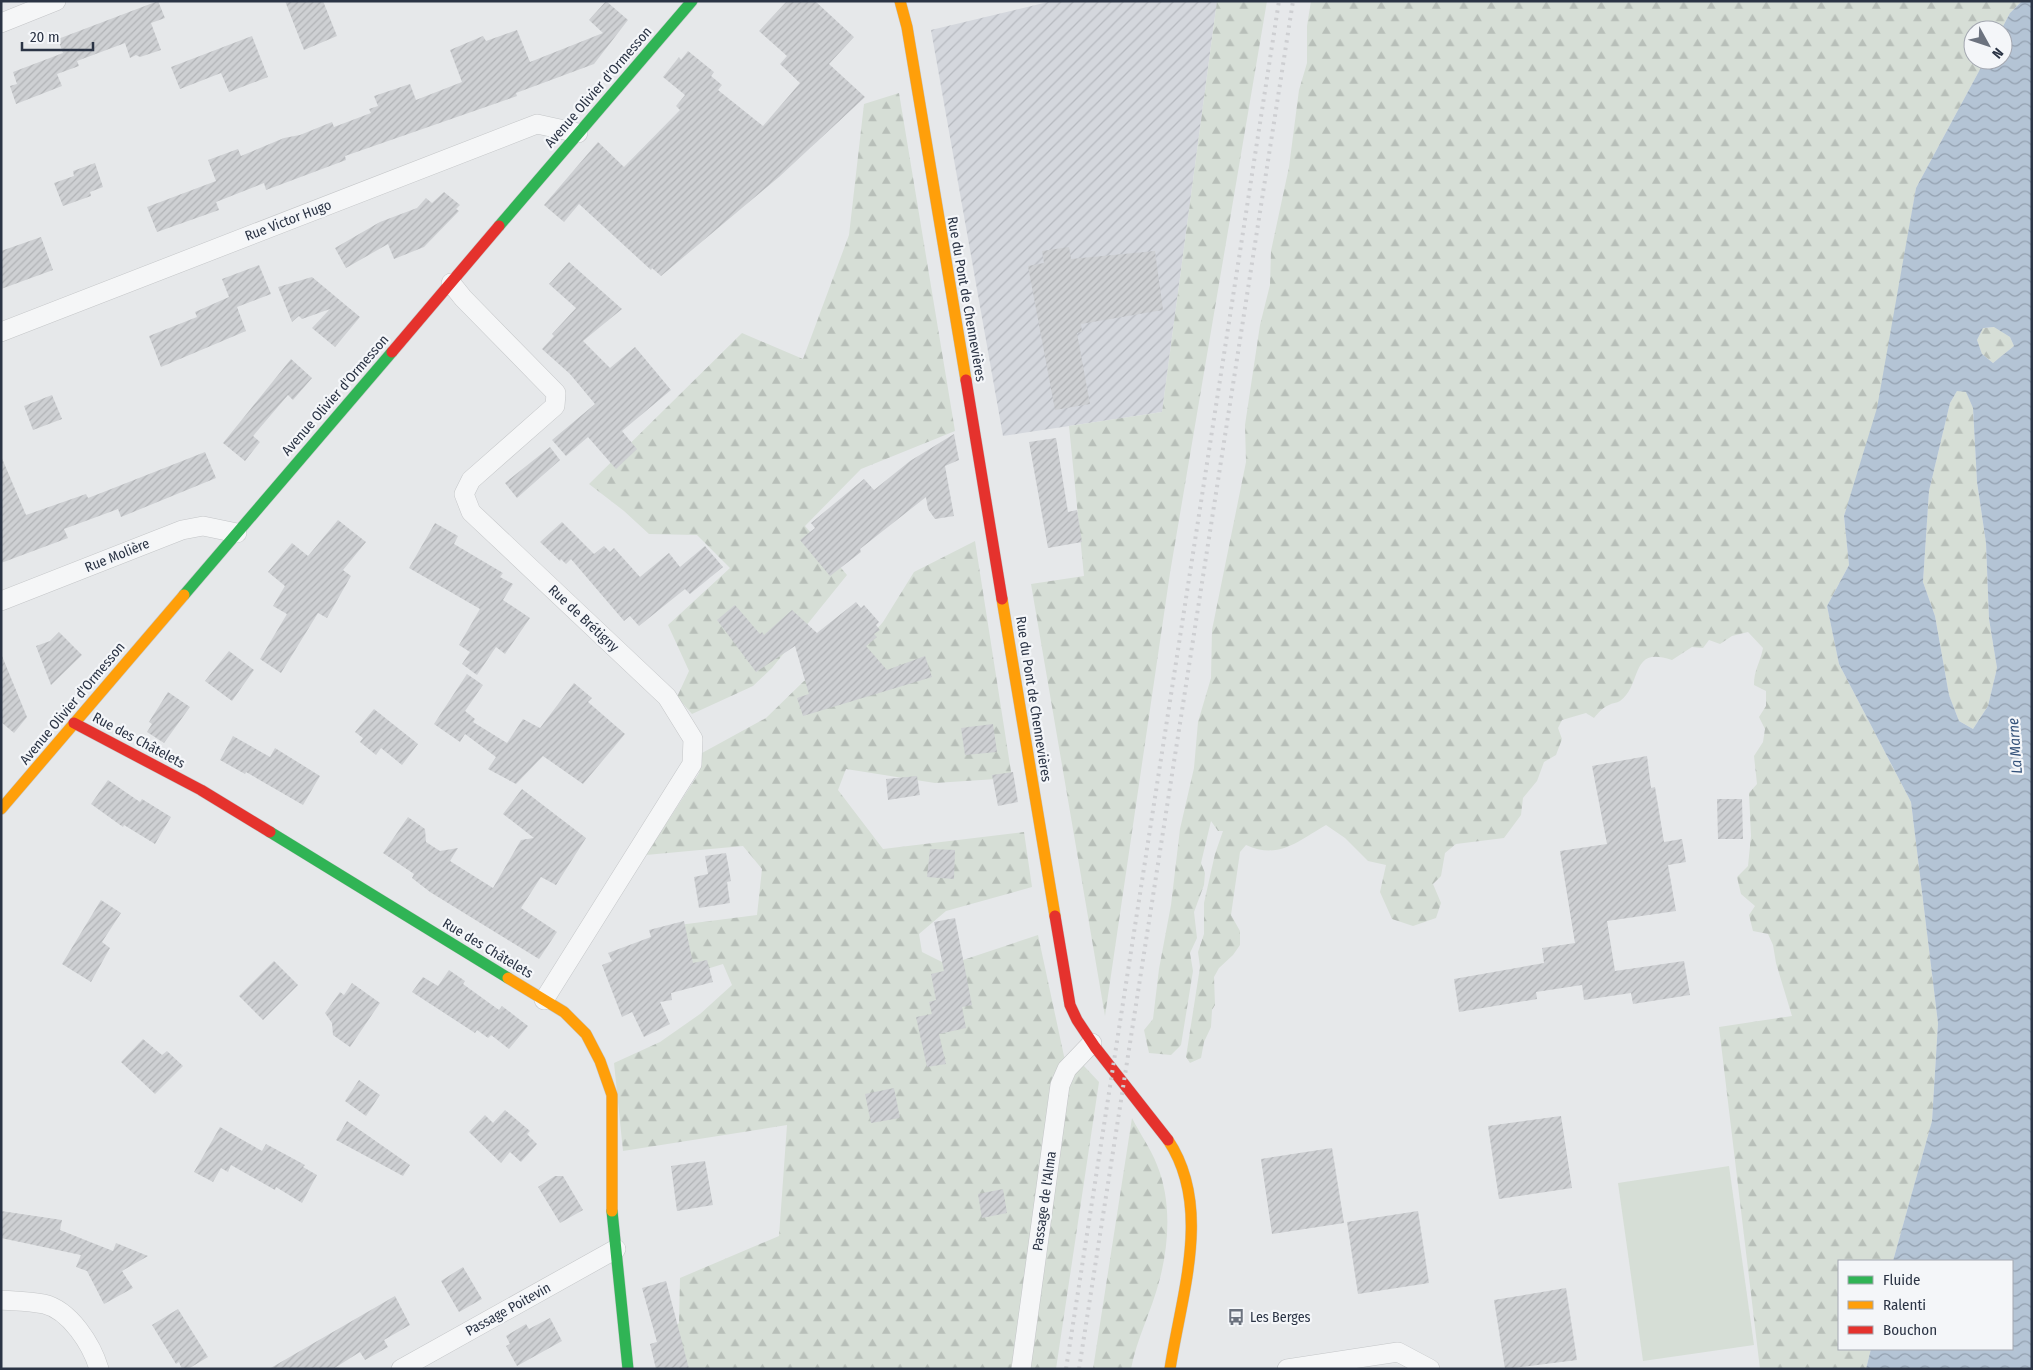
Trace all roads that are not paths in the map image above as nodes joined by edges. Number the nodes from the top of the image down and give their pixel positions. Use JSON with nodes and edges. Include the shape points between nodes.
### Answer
{"nodes":[{"id":1,"x":56,"y":1,"type":"edge"},
{"id":2,"x":692,"y":1,"type":"edge"},
{"id":3,"x":900,"y":1,"type":"edge"},
{"id":4,"x":1,"y":23,"type":"edge"},
{"id":5,"x":578,"y":133,"type":"junction"},
{"id":6,"x":451,"y":283,"type":"junction"},
{"id":7,"x":1,"y":332,"type":"edge"},
{"id":8,"x":237,"y":533,"type":"junction"},
{"id":9,"x":1,"y":601,"type":"edge"},
{"id":10,"x":74,"y":723,"type":"junction"},
{"id":11,"x":1,"y":809,"type":"edge"},
{"id":12,"x":544,"y":1000,"type":"junction"},
{"id":13,"x":1092,"y":1043,"type":"junction"},
{"id":14,"x":616,"y":1249,"type":"junction"},
{"id":15,"x":1,"y":1300,"type":"edge"},
{"id":16,"x":99,"y":1369,"type":"edge"},
{"id":17,"x":401,"y":1369,"type":"edge"},
{"id":18,"x":628,"y":1369,"type":"edge"},
{"id":19,"x":1021,"y":1369,"type":"edge"},
{"id":20,"x":1170,"y":1369,"type":"edge"},
{"id":21,"x":1288,"y":1369,"type":"edge"},
{"id":22,"x":1430,"y":1369,"type":"edge"}],
"edges":[{"from":1,"to":4,"type":"street"},
{"from":2,"to":5,"type":"main road","name":"Avenue Olivier d'Ormesson"},
{"from":3,"to":13,"type":"main road","name":"Rue du Pont de Chennevières","via":[[907,27],[1070,1005],[1080,1028]]},
{"from":5,"to":6,"type":"main road","name":"Avenue Olivier d'Ormesson"},
{"from":5,"to":7,"type":"street","name":"Rue Victor Hugo","via":[[537,124]]},
{"from":6,"to":8,"type":"main road","name":"Avenue Olivier d'Ormesson"},
{"from":6,"to":12,"type":"street","name":"Rue de Brétigny","via":[[556,393],[555,406],[471,480],[464,494],[471,512],[667,697],[693,739],[692,764]]},
{"from":8,"to":9,"type":"street","name":"Rue Molière","via":[[202,526],[182,530]]},
{"from":8,"to":10,"type":"main road","name":"Avenue Olivier d'Ormesson"},
{"from":10,"to":11,"type":"main road","name":"Avenue Olivier d'Ormesson"},
{"from":10,"to":12,"type":"main road","name":"Rue des Châtelets","via":[[201,790]]},
{"from":12,"to":14,"type":"main road","name":"Rue des Châtelets","via":[[564,1012],[586,1034],[600,1060],[612,1095],[611,1188]]},
{"from":13,"to":19,"type":"street","name":"Passage de l'Alma","via":[[1067,1069],[1060,1085]]},
{"from":13,"to":20,"type":"main road","name":"Rue du Pont de Chennevières","via":[[1170,1143],[1187,1180],[1190,1215],[1186,1279]]},
{"from":14,"to":17,"type":"street","name":"Passage Poitevin"},
{"from":14,"to":18,"type":"main road","name":"Rue des Châtelets"},
{"from":15,"to":16,"type":"street","via":[[46,1304],[73,1321],[95,1353]]},
{"from":21,"to":22,"type":"street","via":[[1398,1352]]}]}
